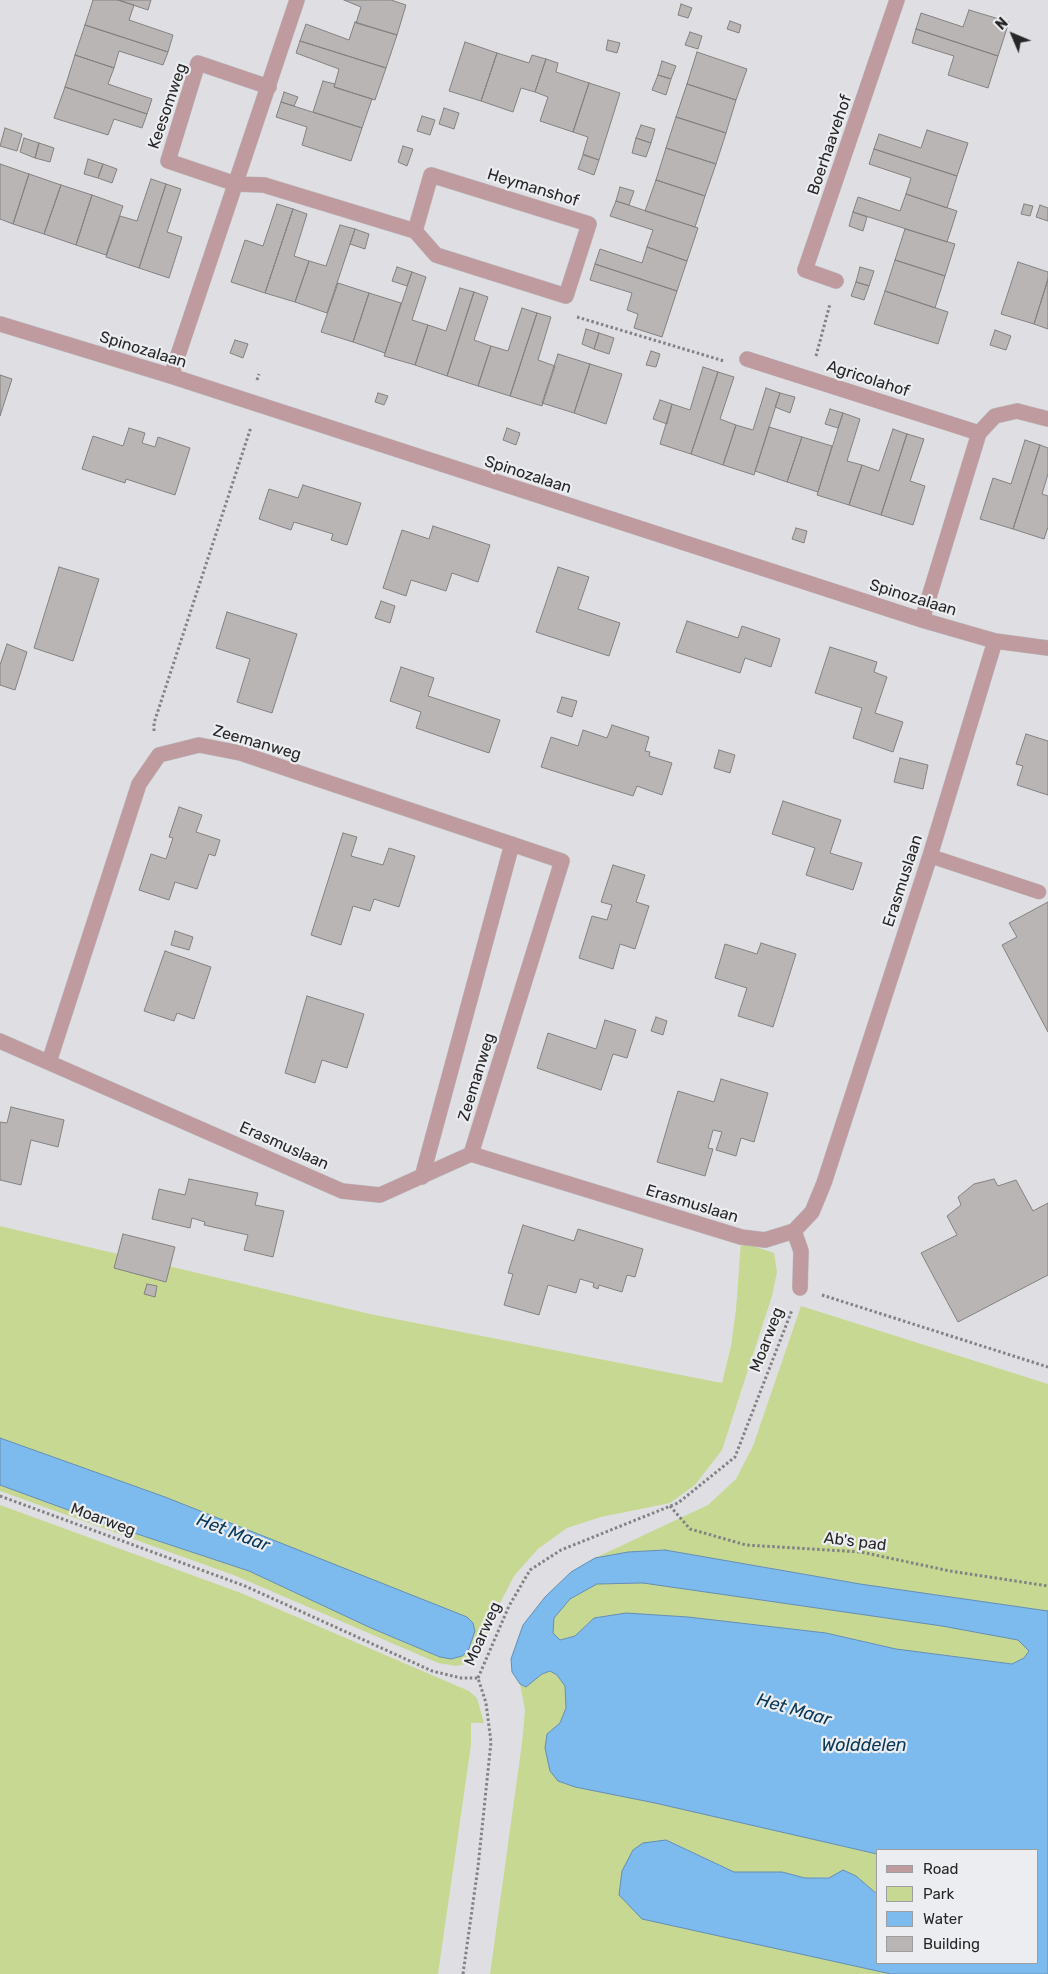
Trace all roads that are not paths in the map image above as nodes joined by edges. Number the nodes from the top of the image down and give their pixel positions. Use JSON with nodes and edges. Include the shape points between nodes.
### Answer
{"nodes":[{"id":1,"x":298,"y":0,"type":"edge"},
{"id":2,"x":897,"y":0,"type":"edge"},
{"id":3,"x":270,"y":87,"type":"junction"},
{"id":4,"x":236,"y":184,"type":"junction"},
{"id":5,"x":415,"y":231,"type":"junction"},
{"id":6,"x":836,"y":281,"type":"road end"},
{"id":7,"x":0,"y":324,"type":"edge"},
{"id":8,"x":747,"y":359,"type":"road end"},
{"id":9,"x":171,"y":376,"type":"junction"},
{"id":10,"x":1048,"y":420,"type":"edge"},
{"id":11,"x":979,"y":432,"type":"junction"},
{"id":12,"x":922,"y":620,"type":"junction"},
{"id":13,"x":996,"y":641,"type":"junction"},
{"id":14,"x":1048,"y":648,"type":"edge"},
{"id":15,"x":512,"y":844,"type":"junction"},
{"id":16,"x":930,"y":856,"type":"junction"},
{"id":17,"x":1039,"y":892,"type":"dead end"},
{"id":18,"x":0,"y":1042,"type":"edge"},
{"id":19,"x":49,"y":1062,"type":"junction"},
{"id":20,"x":471,"y":1154,"type":"junction"},
{"id":21,"x":422,"y":1177,"type":"junction"},
{"id":22,"x":794,"y":1231,"type":"junction"},
{"id":23,"x":800,"y":1288,"type":"road end"}],
"edges":[{"from":1,"to":3,"type":"street"},
{"from":2,"to":6,"type":"street","name":"Boerhaavehof","via":[[805,270]]},
{"from":3,"to":4,"type":"street"},
{"from":3,"to":4,"type":"street","name":"Keesomweg","via":[[198,63],[168,161]]},
{"from":4,"to":5,"type":"street","via":[[264,185]]},
{"from":4,"to":9,"type":"street"},
{"from":5,"to":5,"type":"street","name":"Heymanshof","via":[[436,255],[566,296],[589,224],[431,175]]},
{"from":7,"to":9,"type":"street","name":"Spinozalaan"},
{"from":8,"to":11,"type":"street","name":"Agricolahof"},
{"from":9,"to":12,"type":"street","name":"Spinozalaan"},
{"from":10,"to":11,"type":"street","via":[[1016,411],[995,416]]},
{"from":11,"to":12,"type":"street"},
{"from":12,"to":13,"type":"street","name":"Spinozalaan"},
{"from":13,"to":14,"type":"street","name":"Spinozalaan"},
{"from":13,"to":16,"type":"street","name":"Erasmuslaan"},
{"from":15,"to":19,"type":"street","name":"Zeemanweg","via":[[240,753],[199,745],[159,755],[139,784]]},
{"from":15,"to":20,"type":"street","name":"Zeemanweg","via":[[562,861]]},
{"from":15,"to":21,"type":"street","name":"Zeemanweg"},
{"from":16,"to":17,"type":"lane"},
{"from":16,"to":22,"type":"street","name":"Erasmuslaan","via":[[824,1184],[812,1212]]},
{"from":18,"to":19,"type":"street","name":"Erasmuslaan"},
{"from":19,"to":21,"type":"street","name":"Erasmuslaan","via":[[342,1191],[380,1195]]},
{"from":20,"to":21,"type":"street","name":"Erasmuslaan"},
{"from":20,"to":22,"type":"street","name":"Erasmuslaan","via":[[741,1237],[765,1240]]},
{"from":22,"to":23,"type":"street","via":[[801,1251]]}]}
